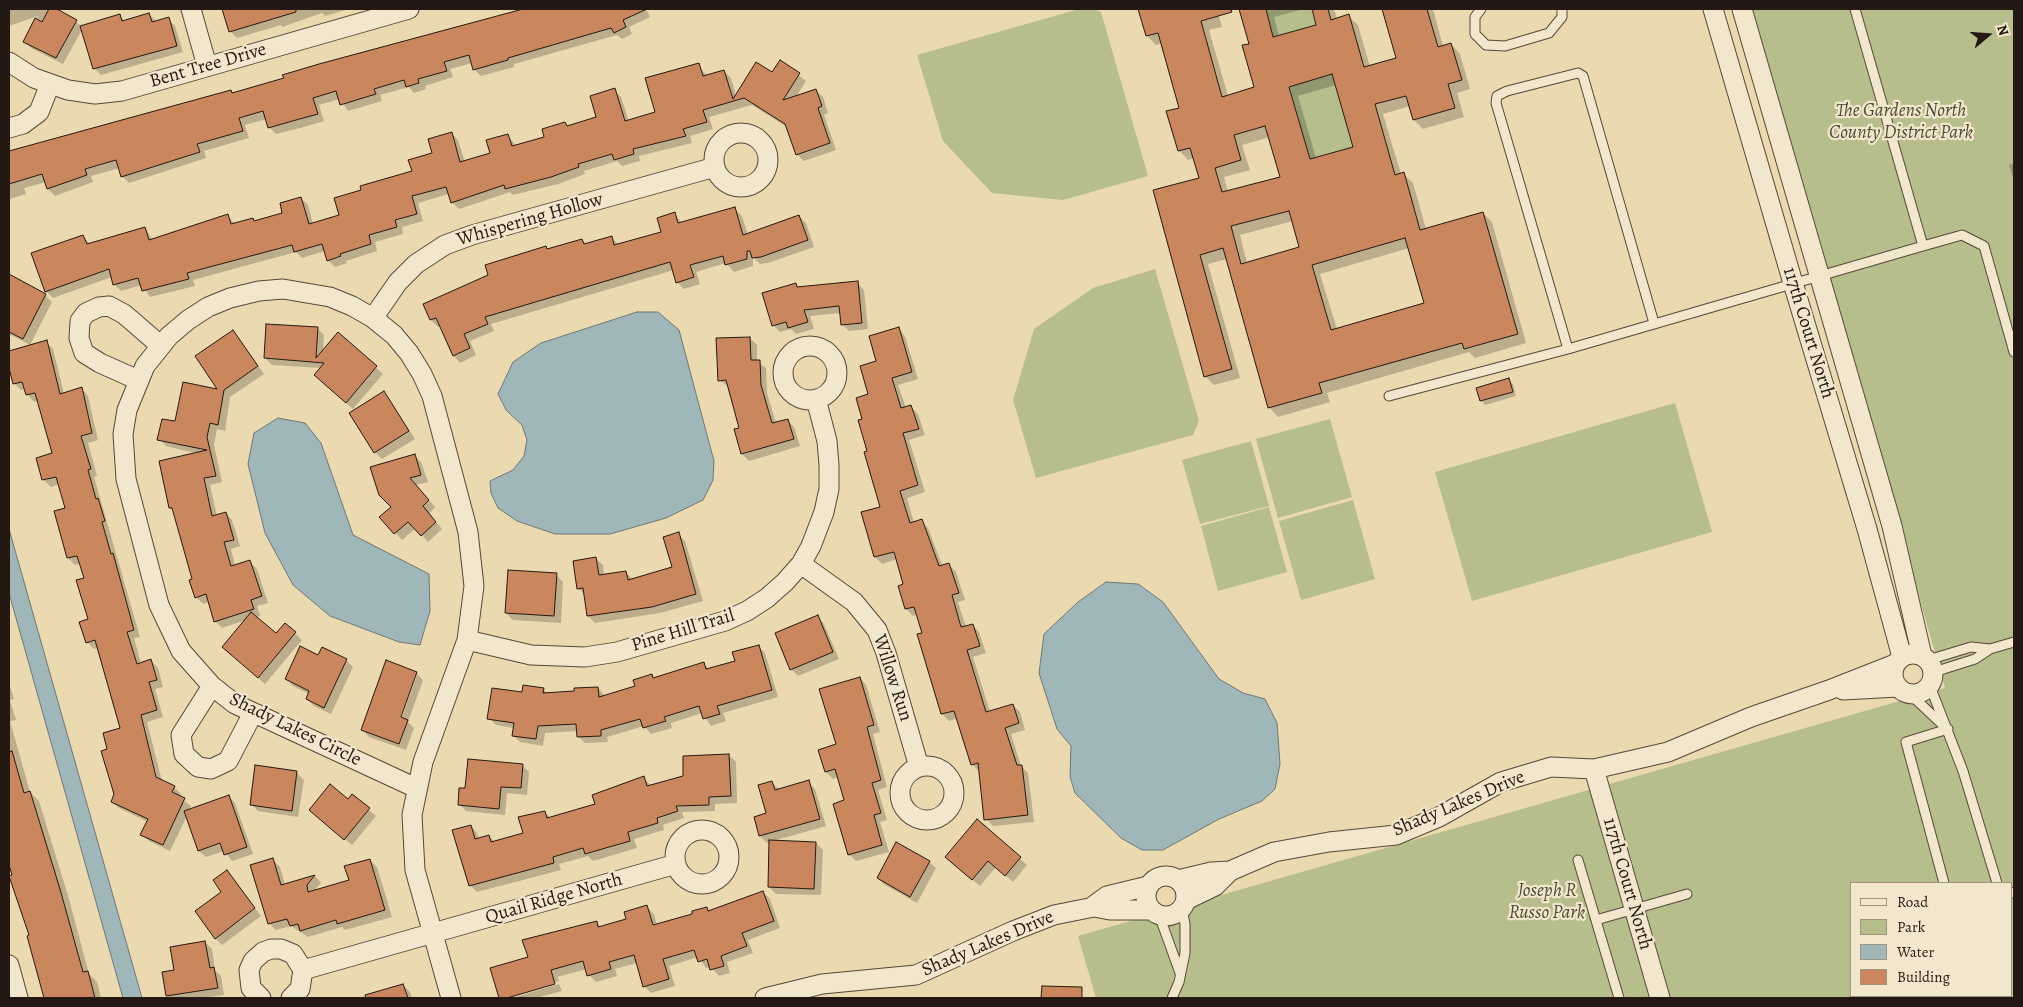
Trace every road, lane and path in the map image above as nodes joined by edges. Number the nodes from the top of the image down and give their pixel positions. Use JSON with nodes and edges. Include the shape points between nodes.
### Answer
{"nodes":[{"id":1,"x":191,"y":9,"type":"edge"},
{"id":2,"x":409,"y":9,"type":"edge"},
{"id":3,"x":1481,"y":9,"type":"edge"},
{"id":4,"x":1562,"y":9,"type":"edge"},
{"id":5,"x":1713,"y":9,"type":"edge"},
{"id":6,"x":1742,"y":9,"type":"edge"},
{"id":7,"x":1855,"y":9,"type":"edge"},
{"id":8,"x":9,"y":62,"type":"edge"},
{"id":9,"x":207,"y":66,"type":"junction"},
{"id":10,"x":50,"y":84,"type":"junction"},
{"id":11,"x":9,"y":128,"type":"edge"},
{"id":12,"x":716,"y":167,"type":"dead end"},
{"id":13,"x":1923,"y":246,"type":"junction"},
{"id":14,"x":1819,"y":275,"type":"junction"},
{"id":15,"x":1792,"y":283,"type":"junction"},
{"id":16,"x":373,"y":318,"type":"junction"},
{"id":17,"x":1654,"y":323,"type":"junction"},
{"id":18,"x":161,"y":346,"type":"junction"},
{"id":19,"x":1568,"y":349,"type":"junction"},
{"id":20,"x":2014,"y":352,"type":"edge"},
{"id":21,"x":138,"y":380,"type":"junction"},
{"id":22,"x":1389,"y":396,"type":"dead end"},
{"id":23,"x":816,"y":399,"type":"dead end"},
{"id":24,"x":800,"y":564,"type":"junction"},
{"id":25,"x":467,"y":640,"type":"junction"},
{"id":26,"x":2014,"y":642,"type":"edge"},
{"id":27,"x":1990,"y":649,"type":"junction"},
{"id":28,"x":1899,"y":660,"type":"junction"},
{"id":29,"x":1929,"y":668,"type":"junction"},
{"id":30,"x":212,"y":686,"type":"junction"},
{"id":31,"x":1829,"y":690,"type":"junction"},
{"id":32,"x":1904,"y":691,"type":"junction"},
{"id":33,"x":253,"y":713,"type":"junction"},
{"id":34,"x":1948,"y":729,"type":"junction"},
{"id":35,"x":919,"y":767,"type":"dead end"},
{"id":36,"x":1594,"y":769,"type":"junction"},
{"id":37,"x":416,"y":788,"type":"junction"},
{"id":38,"x":1578,"y":860,"type":"dead end"},
{"id":39,"x":676,"y":864,"type":"dead end"},
{"id":40,"x":1230,"y":871,"type":"junction"},
{"id":41,"x":1178,"y":880,"type":"junction"},
{"id":42,"x":1944,"y":882,"type":"edge"},
{"id":43,"x":1997,"y":882,"type":"edge"},
{"id":44,"x":1148,"y":886,"type":"junction"},
{"id":45,"x":1687,"y":894,"type":"dead end"},
{"id":46,"x":1184,"y":904,"type":"junction"},
{"id":47,"x":1092,"y":907,"type":"junction"},
{"id":48,"x":1634,"y":909,"type":"junction"},
{"id":49,"x":1155,"y":912,"type":"junction"},
{"id":50,"x":1596,"y":920,"type":"junction"},
{"id":51,"x":431,"y":933,"type":"junction"},
{"id":52,"x":9,"y":965,"type":"edge"},
{"id":53,"x":302,"y":970,"type":"junction"},
{"id":54,"x":1180,"y":973,"type":"junction"},
{"id":55,"x":18,"y":998,"type":"edge"},
{"id":56,"x":261,"y":998,"type":"edge"},
{"id":57,"x":291,"y":998,"type":"edge"},
{"id":58,"x":451,"y":998,"type":"edge"},
{"id":59,"x":765,"y":998,"type":"edge"},
{"id":60,"x":1172,"y":998,"type":"edge"},
{"id":61,"x":1618,"y":998,"type":"edge"},
{"id":62,"x":1660,"y":998,"type":"edge"}],
"edges":[{"from":1,"to":9,"type":"street"},
{"from":2,"to":9,"type":"street","name":"Bent Tree Drive"},
{"from":3,"to":4,"type":"lane","via":[[1474,17],[1475,34],[1486,45],[1505,46],[1549,33],[1562,17]]},
{"from":5,"to":15,"type":"street","name":"117th Court North"},
{"from":6,"to":14,"type":"street","name":"117th Court North"},
{"from":7,"to":13,"type":"lane"},
{"from":8,"to":10,"type":"street","name":"Bent Tree Drive"},
{"from":9,"to":10,"type":"street","name":"Bent Tree Drive","via":[[113,92],[82,93]]},
{"from":10,"to":11,"type":"street","via":[[38,112],[23,124]]},
{"from":12,"to":16,"type":"street","name":"Whispering Hollow","via":[[472,234],[445,245],[416,264],[398,282]]},
{"from":13,"to":14,"type":"lane"},
{"from":13,"to":20,"type":"lane","via":[[1962,235],[1984,246]]},
{"from":14,"to":15,"type":"lane"},
{"from":14,"to":29,"type":"street","name":"117th Court North","via":[[1892,526]]},
{"from":15,"to":17,"type":"lane"},
{"from":15,"to":28,"type":"street","name":"117th Court North","via":[[1867,529]]},
{"from":16,"to":18,"type":"street","name":"Shady Lakes Circle","via":[[352,306],[314,293],[283,289],[259,291],[230,298],[208,308],[188,320]]},
{"from":16,"to":25,"type":"street","name":"Shady Lakes Circle","via":[[409,353],[432,396],[472,553],[474,586]]},
{"from":17,"to":19,"type":"lane"},
{"from":17,"to":19,"type":"lane","via":[[1583,76],[1578,73],[1507,91],[1497,96],[1496,104]]},
{"from":18,"to":21,"type":"street","name":"Shady Lakes Circle"},
{"from":18,"to":21,"type":"street","via":[[124,314],[109,306],[86,313],[80,321],[79,338],[84,353],[100,364]]},
{"from":19,"to":22,"type":"lane"},
{"from":21,"to":30,"type":"street","name":"Shady Lakes Circle","via":[[127,410],[124,434],[126,479],[168,628],[181,650]]},
{"from":23,"to":24,"type":"street","name":"Pine Hill Trail","via":[[827,441],[829,489],[821,524]]},
{"from":24,"to":25,"type":"street","name":"Pine Hill Trail","via":[[773,593],[747,611],[725,621],[617,652],[563,658],[531,655]]},
{"from":24,"to":35,"type":"street","name":"Willow Run","via":[[854,602],[877,630]]},
{"from":25,"to":37,"type":"street","name":"Shady Lakes Circle"},
{"from":26,"to":27,"type":"lane"},
{"from":27,"to":29,"type":"lane","via":[[1975,659]]},
{"from":27,"to":29,"type":"lane","via":[[1971,647]]},
{"from":28,"to":29,"type":"street","via":[[1914,654]]},
{"from":28,"to":31,"type":"street","name":"Shady Lakes Drive"},
{"from":28,"to":32,"type":"street","via":[[1894,679]]},
{"from":29,"to":32,"type":"street","via":[[1921,693]]},
{"from":29,"to":34,"type":"lane"},
{"from":30,"to":33,"type":"street","name":"Shady Lakes Circle"},
{"from":30,"to":33,"type":"street","via":[[181,735],[184,754],[198,767],[211,769],[228,761]]},
{"from":31,"to":32,"type":"street","name":"Shady Lakes Drive"},
{"from":31,"to":36,"type":"street","name":"Shady Lakes Drive","via":[[1751,717],[1668,752]]},
{"from":32,"to":34,"type":"lane"},
{"from":33,"to":37,"type":"street","name":"Shady Lakes Circle"},
{"from":34,"to":42,"type":"lane","via":[[1906,742]]},
{"from":34,"to":43,"type":"lane"},
{"from":36,"to":40,"type":"street","name":"Shady Lakes Drive","via":[[1551,767],[1501,782],[1439,817],[1396,835],[1274,852]]},
{"from":36,"to":48,"type":"street","name":"117th Court North"},
{"from":37,"to":51,"type":"street","via":[[411,842],[414,870]]},
{"from":38,"to":50,"type":"lane"},
{"from":39,"to":51,"type":"street","name":"Quail Ridge North"},
{"from":40,"to":41,"type":"street","name":"Shady Lakes Drive"},
{"from":40,"to":46,"type":"street","name":"Shady Lakes Drive","via":[[1214,886]]},
{"from":41,"to":44,"type":"street","via":[[1162,876]]},
{"from":41,"to":46,"type":"street","via":[[1185,889]]},
{"from":44,"to":47,"type":"street","name":"Shady Lakes Drive","via":[[1107,896]]},
{"from":44,"to":49,"type":"street","via":[[1146,898]]},
{"from":45,"to":48,"type":"lane"},
{"from":46,"to":49,"type":"street","via":[[1171,916]]},
{"from":46,"to":54,"type":"lane","via":[[1185,953]]},
{"from":47,"to":49,"type":"street","name":"Shady Lakes Drive"},
{"from":47,"to":59,"type":"street","name":"Shady Lakes Drive","via":[[1054,915],[1013,930],[916,975],[822,984]]},
{"from":48,"to":50,"type":"lane"},
{"from":48,"to":62,"type":"street","name":"117th Court North"},
{"from":49,"to":54,"type":"lane"},
{"from":50,"to":61,"type":"lane"},
{"from":51,"to":53,"type":"street","name":"Quail Ridge North"},
{"from":51,"to":58,"type":"street"},
{"from":52,"to":55,"type":"street"},
{"from":53,"to":56,"type":"street","via":[[292,954],[281,949],[263,952],[249,970],[252,988]]},
{"from":53,"to":57,"type":"street","via":[[300,989]]},
{"from":54,"to":60,"type":"lane"}]}
